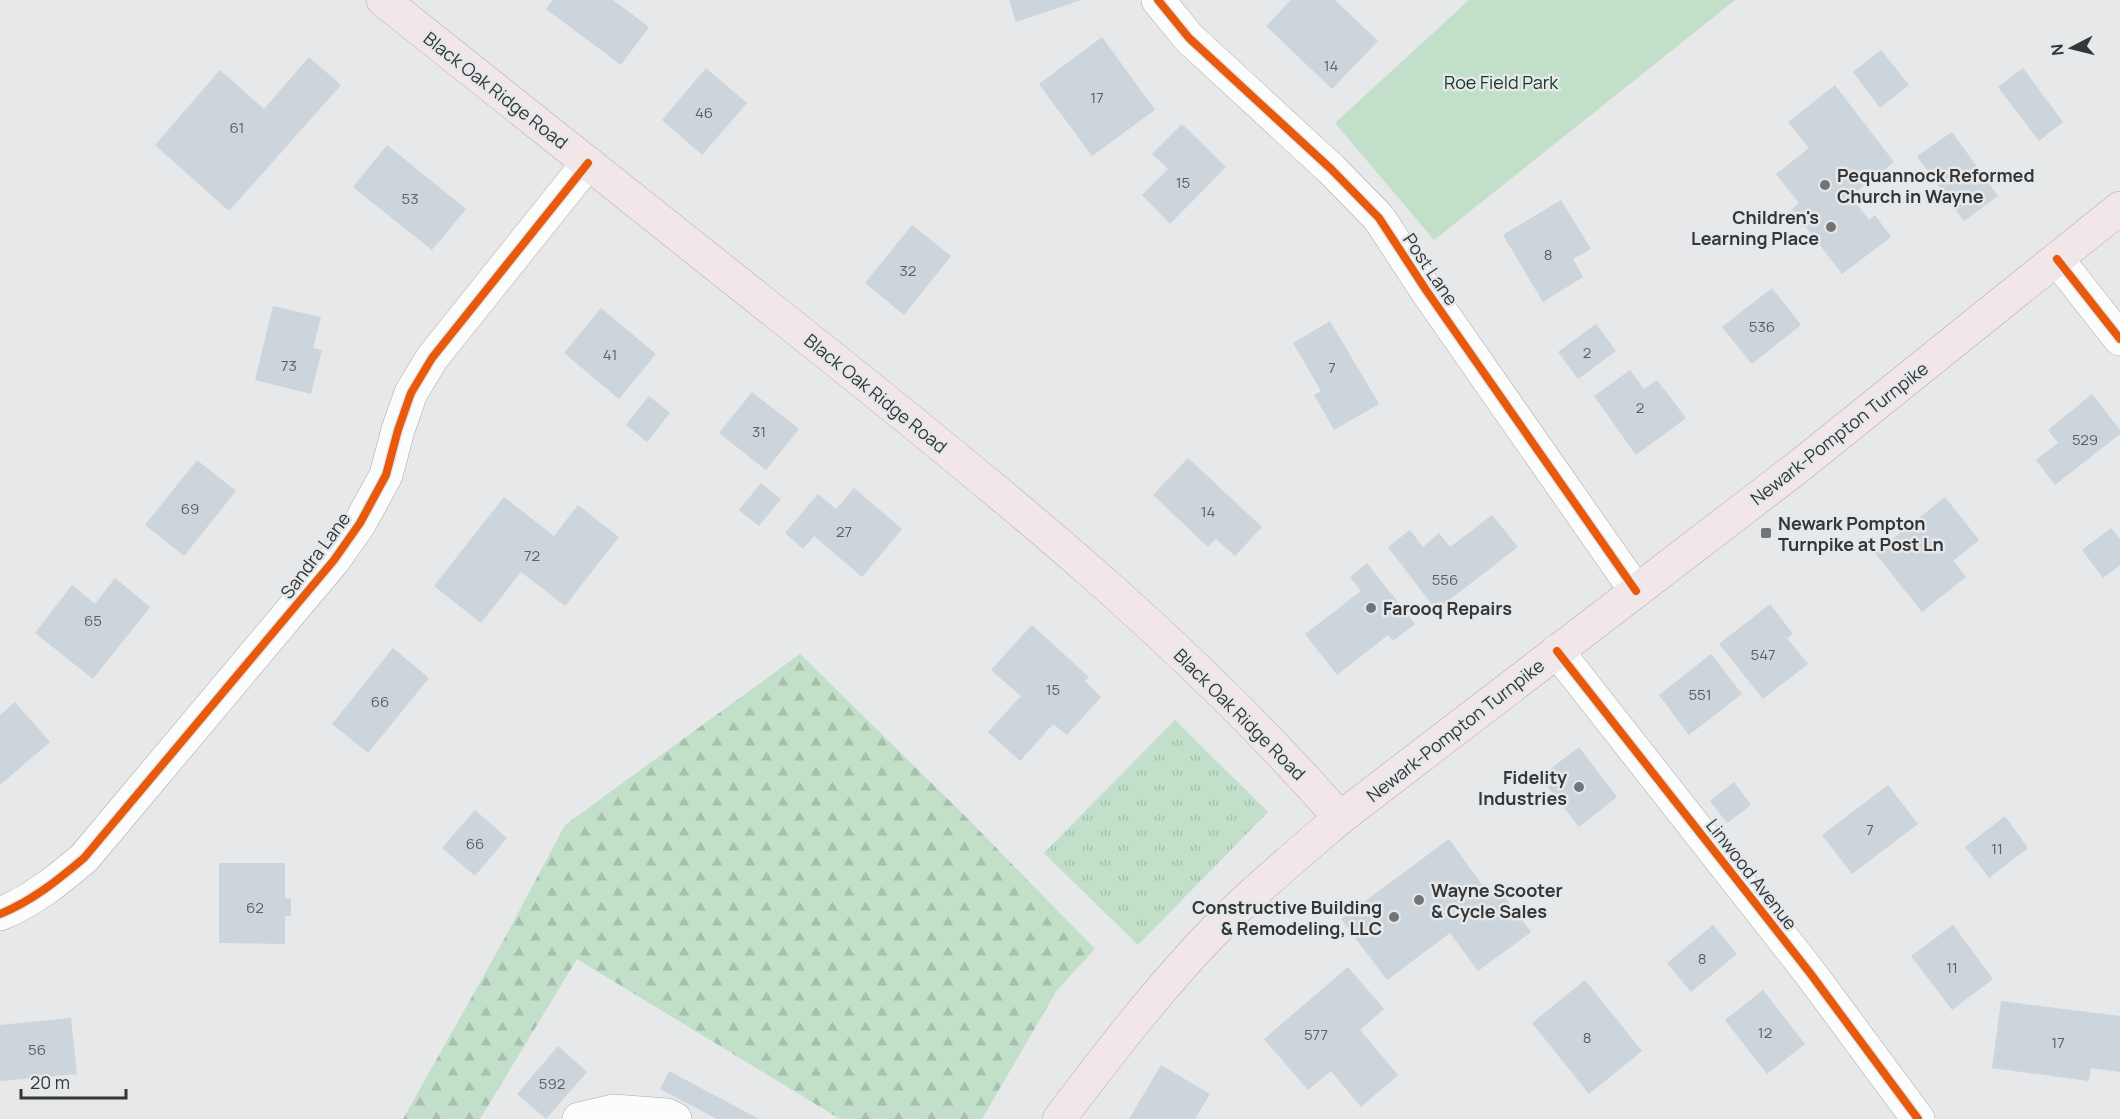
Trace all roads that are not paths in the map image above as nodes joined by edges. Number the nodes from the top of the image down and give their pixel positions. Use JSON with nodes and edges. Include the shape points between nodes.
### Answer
{"nodes":[{"id":1,"x":383,"y":0,"type":"edge"},
{"id":2,"x":1158,"y":0,"type":"edge"},
{"id":3,"x":588,"y":163,"type":"junction"},
{"id":4,"x":2120,"y":208,"type":"edge"},
{"id":5,"x":2057,"y":259,"type":"junction"},
{"id":6,"x":2120,"y":339,"type":"edge"},
{"id":7,"x":1636,"y":591,"type":"junction"},
{"id":8,"x":1557,"y":651,"type":"junction"},
{"id":9,"x":1340,"y":819,"type":"junction"},
{"id":10,"x":0,"y":914,"type":"edge"},
{"id":11,"x":579,"y":1119,"type":"edge"},
{"id":12,"x":675,"y":1119,"type":"edge"},
{"id":13,"x":1059,"y":1119,"type":"edge"},
{"id":14,"x":1918,"y":1119,"type":"edge"}],
"edges":[{"from":1,"to":3,"type":"main road","name":"Black Oak Ridge Road"},
{"from":2,"to":7,"type":"street","name":"Post Lane","via":[[1189,38],[1379,218]]},
{"from":3,"to":9,"type":"main road","name":"Black Oak Ridge Road","via":[[936,440],[1059,544],[1145,620],[1284,754]]},
{"from":3,"to":10,"type":"street","name":"Sandra Lane","via":[[432,358],[411,393],[386,476],[334,560],[84,858],[51,886]]},
{"from":4,"to":5,"type":"main road","name":"Newark-Pompton Turnpike"},
{"from":5,"to":6,"type":"street"},
{"from":5,"to":7,"type":"main road","name":"Newark-Pompton Turnpike"},
{"from":7,"to":8,"type":"main road","name":"Newark-Pompton Turnpike"},
{"from":8,"to":9,"type":"main road","name":"Newark-Pompton Turnpike"},
{"from":8,"to":14,"type":"street","name":"Linwood Avenue","via":[[1810,973]]},
{"from":9,"to":13,"type":"main road","name":"Newark-Pompton Turnpike","via":[[1267,880],[1166,982]]},
{"from":11,"to":12,"type":"street","via":[[613,1111],[668,1115]]}]}
